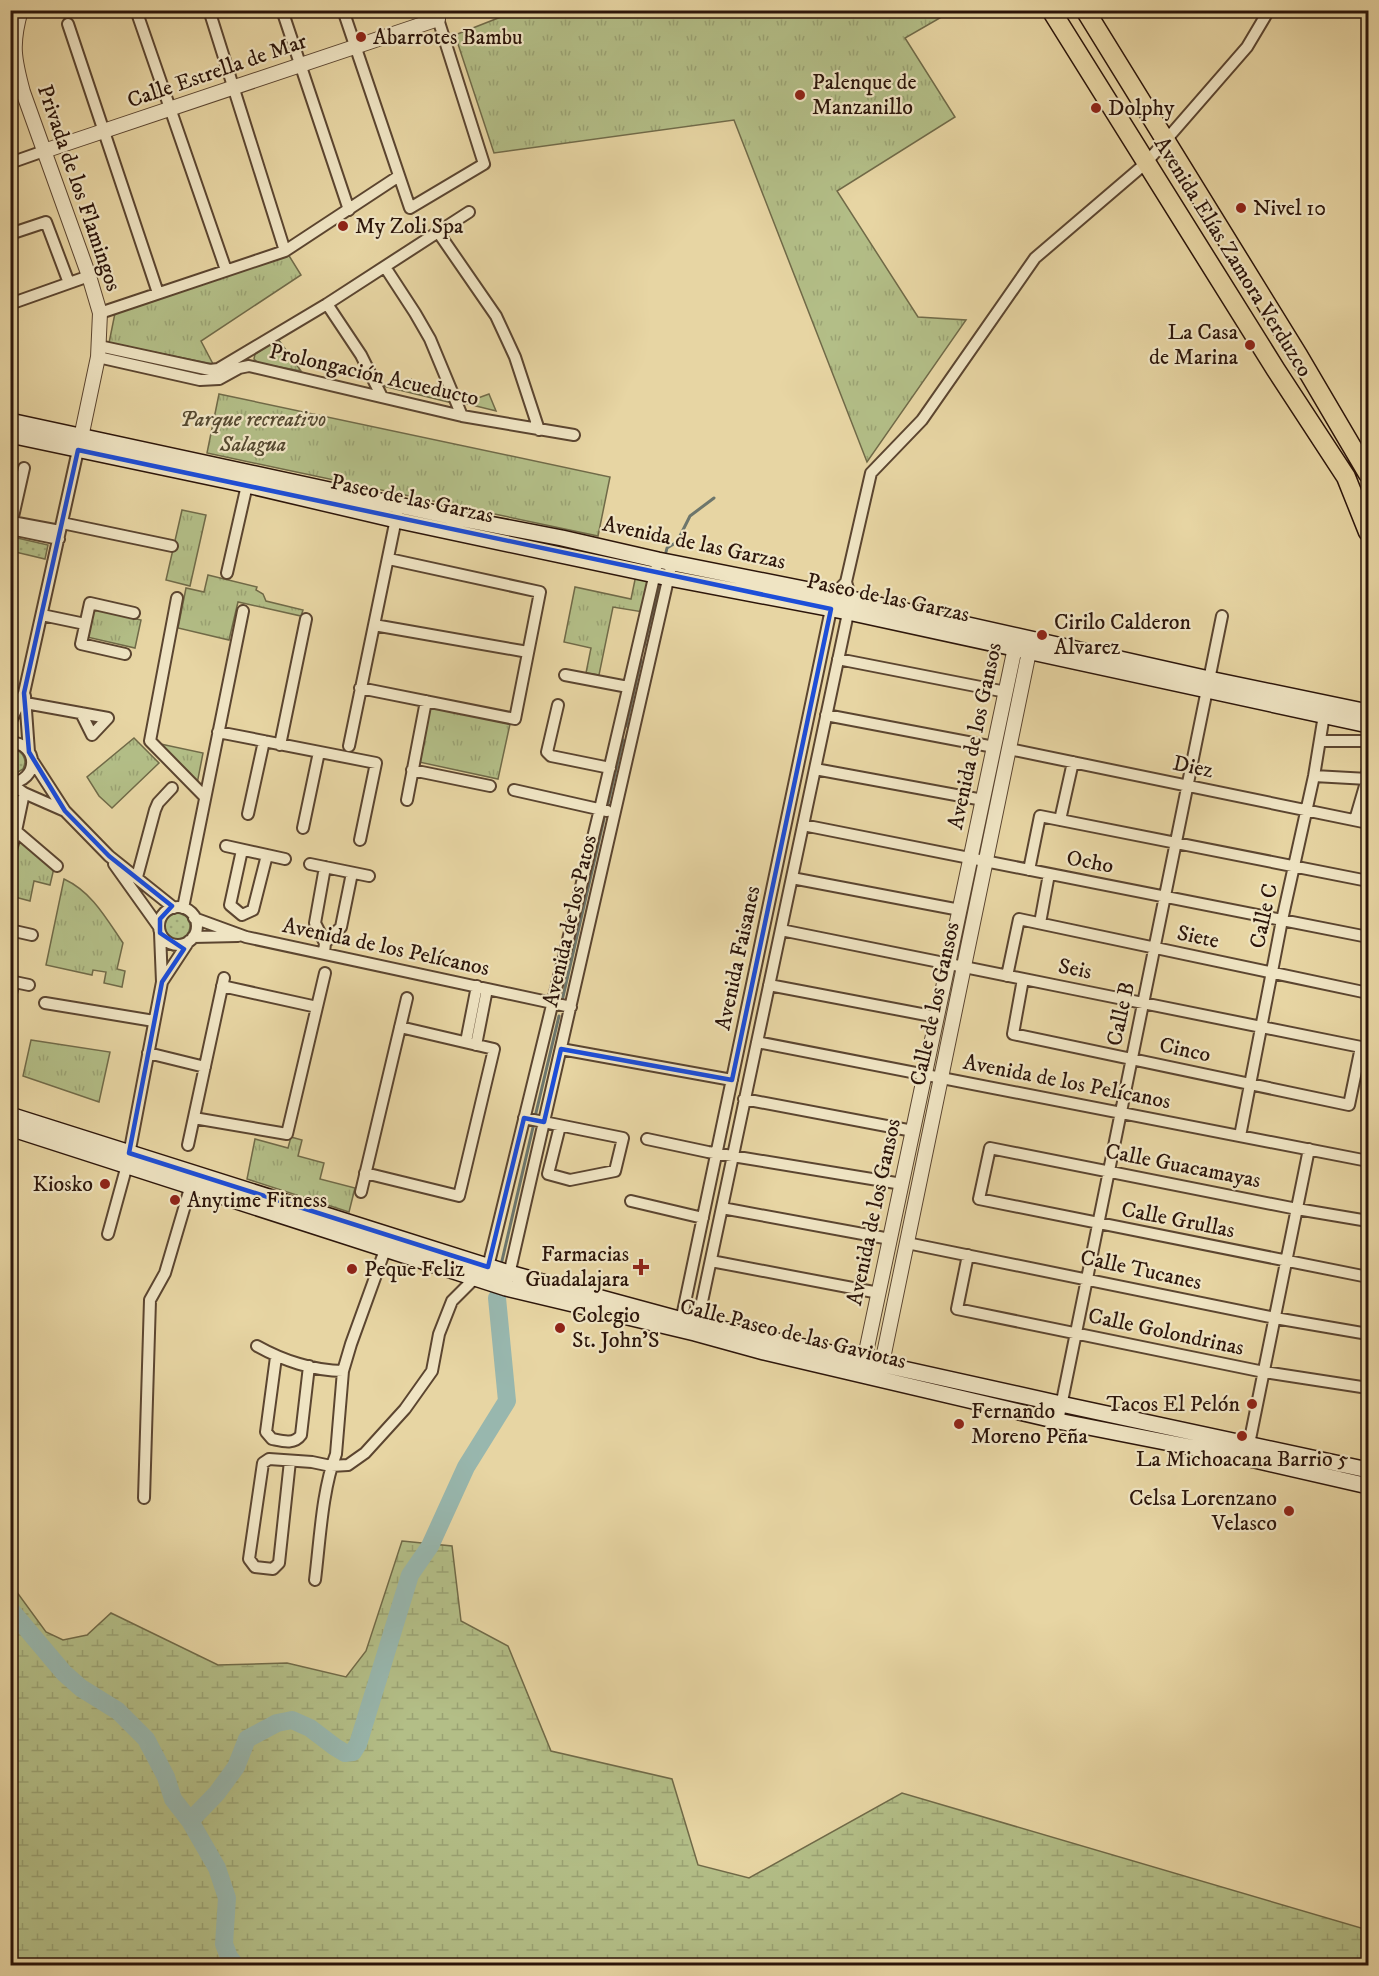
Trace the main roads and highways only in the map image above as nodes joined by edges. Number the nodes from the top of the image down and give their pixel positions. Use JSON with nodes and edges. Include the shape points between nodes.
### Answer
{"nodes":[{"id":1,"x":1051,"y":10,"type":"edge"},
{"id":2,"x":1085,"y":10,"type":"edge"},
{"id":3,"x":10,"y":421,"type":"edge"},
{"id":4,"x":10,"y":435,"type":"edge"},
{"id":5,"x":80,"y":443,"type":"junction"},
{"id":6,"x":1368,"y":474,"type":"edge"},
{"id":7,"x":398,"y":513,"type":"junction"},
{"id":8,"x":1368,"y":531,"type":"edge"},
{"id":9,"x":1325,"y":710,"type":"junction"},
{"id":10,"x":1368,"y":712,"type":"edge"},
{"id":11,"x":1368,"y":725,"type":"edge"},
{"id":12,"x":10,"y":1115,"type":"edge"},
{"id":13,"x":10,"y":1128,"type":"edge"},
{"id":14,"x":128,"y":1159,"type":"junction"},
{"id":15,"x":483,"y":1275,"type":"junction"},
{"id":16,"x":880,"y":1371,"type":"junction"},
{"id":17,"x":1247,"y":1451,"type":"junction"},
{"id":18,"x":1368,"y":1470,"type":"edge"},
{"id":19,"x":1368,"y":1486,"type":"edge"}],
"edges":[{"from":1,"to":8,"type":"main road","name":"Avenida Elías Zamora Verduzco","via":[[1346,477]]},
{"from":2,"to":6,"type":"main road","name":"Avenida Elías Zamora Verduzco"},
{"from":3,"to":5,"type":"main road","name":"Avenida de las Garzas"},
{"from":4,"to":5,"type":"main road","name":"Paseo de las Garzas"},
{"from":5,"to":7,"type":"main road","name":"Avenida de las Garzas"},
{"from":5,"to":7,"type":"main road","name":"Paseo de las Garzas","via":[[247,485]]},
{"from":7,"to":9,"type":"main road","name":"Avenida de las Garzas","via":[[562,538],[663,569],[850,605]]},
{"from":9,"to":10,"type":"main road","name":"Avenida de las Garzas"},
{"from":9,"to":11,"type":"main road"},
{"from":12,"to":14,"type":"main road","name":"Calle Paseo de las Gaviotas"},
{"from":13,"to":14,"type":"main road","name":"Calle Paseo de las Gaviotas"},
{"from":14,"to":15,"type":"main road","name":"Calle Paseo de las Gaviotas"},
{"from":14,"to":15,"type":"main road","name":"Calle Paseo de las Gaviotas","via":[[191,1185],[385,1250]]},
{"from":15,"to":16,"type":"main road","name":"Calle Paseo de las Gaviotas","via":[[696,1328],[765,1352]]},
{"from":16,"to":17,"type":"main road","name":"Calle Paseo de las Gaviotas","via":[[1061,1404]]},
{"from":16,"to":17,"type":"main road","name":"Calle Paseo de las Gaviotas","via":[[1058,1421]]},
{"from":17,"to":18,"type":"main road","name":"Calle Paseo de las Gaviotas"},
{"from":17,"to":19,"type":"main road","name":"Calle Paseo de las Gaviotas"}]}
